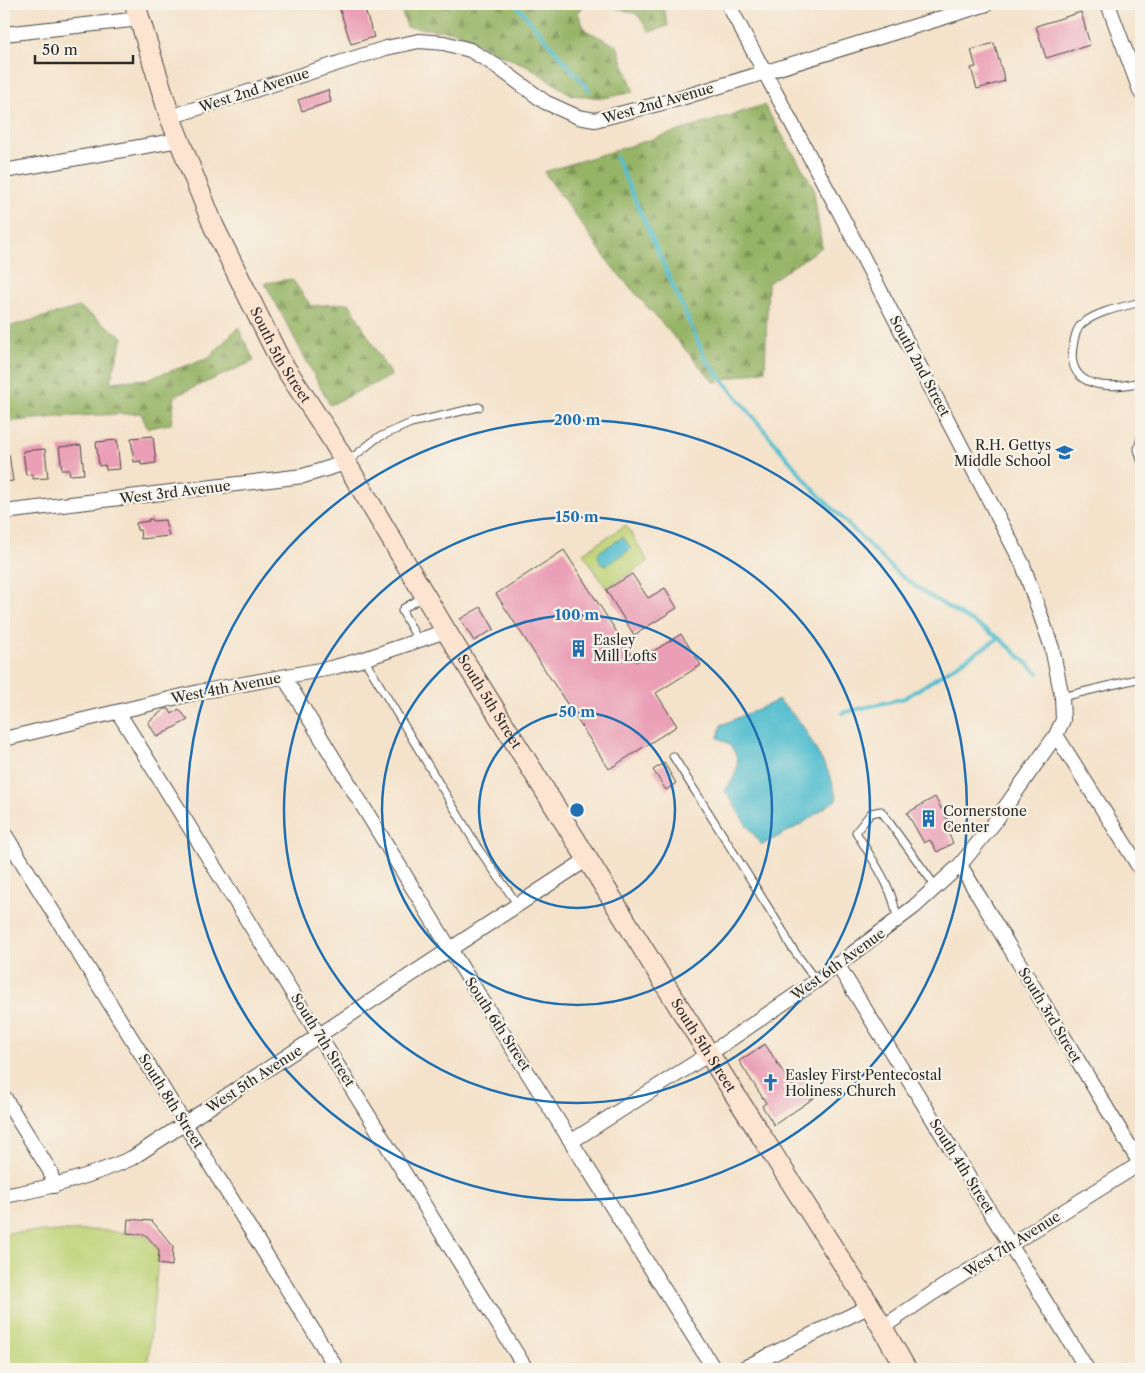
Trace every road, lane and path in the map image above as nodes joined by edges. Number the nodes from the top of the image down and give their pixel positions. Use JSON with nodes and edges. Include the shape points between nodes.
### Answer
{"nodes":[{"id":1,"x":728,"y":4,"type":"edge"},
{"id":2,"x":987,"y":4,"type":"edge"},
{"id":3,"x":1108,"y":4,"type":"edge"},
{"id":4,"x":138,"y":11,"type":"edge"},
{"id":5,"x":4,"y":34,"type":"edge"},
{"id":6,"x":765,"y":72,"type":"junction"},
{"id":7,"x":1141,"y":93,"type":"edge"},
{"id":8,"x":170,"y":117,"type":"junction"},
{"id":9,"x":180,"y":140,"type":"junction"},
{"id":10,"x":4,"y":172,"type":"edge"},
{"id":11,"x":1141,"y":302,"type":"edge"},
{"id":12,"x":1141,"y":382,"type":"edge"},
{"id":13,"x":479,"y":407,"type":"dead end"},
{"id":14,"x":1141,"y":437,"type":"edge"},
{"id":15,"x":1141,"y":460,"type":"edge"},
{"id":16,"x":345,"y":463,"type":"junction"},
{"id":17,"x":4,"y":512,"type":"edge"},
{"id":18,"x":426,"y":596,"type":"junction"},
{"id":19,"x":446,"y":631,"type":"junction"},
{"id":20,"x":419,"y":642,"type":"junction"},
{"id":21,"x":364,"y":660,"type":"junction"},
{"id":22,"x":284,"y":677,"type":"junction"},
{"id":23,"x":1141,"y":678,"type":"edge"},
{"id":24,"x":1062,"y":696,"type":"junction"},
{"id":25,"x":118,"y":712,"type":"junction"},
{"id":26,"x":1056,"y":735,"type":"junction"},
{"id":27,"x":4,"y":739,"type":"edge"},
{"id":28,"x":672,"y":756,"type":"dead end"},
{"id":29,"x":4,"y":833,"type":"edge"},
{"id":30,"x":589,"y":858,"type":"junction"},
{"id":31,"x":960,"y":865,"type":"junction"},
{"id":32,"x":1141,"y":870,"type":"edge"},
{"id":33,"x":936,"y":887,"type":"junction"},
{"id":34,"x":518,"y":905,"type":"junction"},
{"id":35,"x":897,"y":920,"type":"junction"},
{"id":36,"x":450,"y":950,"type":"junction"},
{"id":37,"x":837,"y":964,"type":"junction"},
{"id":38,"x":816,"y":981,"type":"junction"},
{"id":39,"x":320,"y":1036,"type":"junction"},
{"id":40,"x":709,"y":1054,"type":"junction"},
{"id":41,"x":4,"y":1097,"type":"edge"},
{"id":42,"x":185,"y":1124,"type":"junction"},
{"id":43,"x":572,"y":1141,"type":"junction"},
{"id":44,"x":1141,"y":1164,"type":"edge"},
{"id":45,"x":54,"y":1186,"type":"junction"},
{"id":46,"x":4,"y":1196,"type":"edge"},
{"id":47,"x":1010,"y":1245,"type":"junction"},
{"id":48,"x":870,"y":1306,"type":"junction"},
{"id":49,"x":883,"y":1327,"type":"junction"},
{"id":50,"x":337,"y":1369,"type":"edge"},
{"id":51,"x":526,"y":1369,"type":"edge"},
{"id":52,"x":714,"y":1369,"type":"edge"},
{"id":53,"x":742,"y":1369,"type":"edge"},
{"id":54,"x":906,"y":1369,"type":"edge"},
{"id":55,"x":1087,"y":1369,"type":"edge"}],
"edges":[{"from":1,"to":6,"type":"street","name":"South 2nd Street"},
{"from":2,"to":6,"type":"street","name":"West 2nd Avenue"},
{"from":3,"to":7,"type":"street"},
{"from":4,"to":5,"type":"street"},
{"from":4,"to":8,"type":"street","name":"South 5th Street"},
{"from":6,"to":8,"type":"street","name":"West 2nd Avenue","via":[[595,120],[578,117],[545,102],[470,50],[419,41],[386,48]]},
{"from":6,"to":24,"type":"street","name":"South 2nd Street","via":[[1022,565],[1052,648]]},
{"from":8,"to":9,"type":"street","name":"South 5th Street"},
{"from":9,"to":10,"type":"street"},
{"from":9,"to":16,"type":"street","name":"South 5th Street","via":[[214,228],[255,313],[280,360]]},
{"from":11,"to":12,"type":"lane","via":[[1082,323],[1074,338],[1071,357],[1076,373],[1089,383],[1107,386]]},
{"from":13,"to":16,"type":"lane","via":[[403,427],[377,438]]},
{"from":14,"to":15,"type":"lane","via":[[1138,449]]},
{"from":16,"to":17,"type":"street","name":"West 3rd Avenue","via":[[303,476]]},
{"from":16,"to":18,"type":"street","name":"South 5th Street"},
{"from":18,"to":19,"type":"street","name":"South 5th Street"},
{"from":18,"to":20,"type":"lane","via":[[402,611]]},
{"from":19,"to":20,"type":"street","name":"West 4th Avenue"},
{"from":19,"to":30,"type":"street","name":"South 5th Street"},
{"from":20,"to":21,"type":"street","name":"West 4th Avenue"},
{"from":21,"to":22,"type":"street","name":"West 4th Avenue"},
{"from":21,"to":34,"type":"lane","via":[[480,851]]},
{"from":22,"to":25,"type":"street","name":"West 4th Avenue","via":[[199,692]]},
{"from":22,"to":36,"type":"street","name":"South 6th Street"},
{"from":23,"to":24,"type":"lane"},
{"from":24,"to":26,"type":"street","name":"South 2nd Street","via":[[1064,720]]},
{"from":25,"to":27,"type":"street","name":"West 4th Avenue"},
{"from":25,"to":39,"type":"street","name":"South 7th Street"},
{"from":26,"to":31,"type":"street","name":"West 6th Avenue"},
{"from":26,"to":32,"type":"street"},
{"from":28,"to":38,"type":"lane"},
{"from":29,"to":42,"type":"street","name":"South 8th Street"},
{"from":30,"to":34,"type":"street","name":"West 5th Avenue"},
{"from":30,"to":40,"type":"street","name":"South 5th Street"},
{"from":31,"to":33,"type":"street","name":"West 6th Avenue"},
{"from":31,"to":44,"type":"street","name":"South 3rd Street"},
{"from":33,"to":35,"type":"street","name":"West 6th Avenue"},
{"from":33,"to":35,"type":"lane","via":[[882,811],[871,814],[856,832],[890,889],[896,904]]},
{"from":34,"to":36,"type":"street","name":"West 5th Avenue"},
{"from":35,"to":37,"type":"street","name":"West 6th Avenue"},
{"from":36,"to":39,"type":"street","name":"West 5th Avenue"},
{"from":36,"to":43,"type":"street","name":"South 6th Street"},
{"from":37,"to":38,"type":"street","name":"West 6th Avenue"},
{"from":37,"to":47,"type":"street","name":"South 4th Street"},
{"from":38,"to":40,"type":"street","name":"West 6th Avenue"},
{"from":39,"to":42,"type":"street","name":"West 5th Avenue"},
{"from":39,"to":51,"type":"street","name":"South 7th Street"},
{"from":40,"to":43,"type":"street","name":"West 6th Avenue"},
{"from":40,"to":48,"type":"street","name":"South 5th Street"},
{"from":41,"to":45,"type":"street","via":[[50,1170]]},
{"from":42,"to":45,"type":"street","name":"West 5th Avenue","via":[[132,1158]]},
{"from":42,"to":50,"type":"street","name":"South 8th Street"},
{"from":43,"to":52,"type":"street","name":"South 6th Street"},
{"from":44,"to":47,"type":"street","name":"West 7th Avenue"},
{"from":45,"to":46,"type":"street","name":"West 5th Avenue"},
{"from":47,"to":49,"type":"street","name":"West 7th Avenue"},
{"from":47,"to":55,"type":"street","name":"South 4th Street"},
{"from":48,"to":49,"type":"street","name":"South 5th Street"},
{"from":48,"to":53,"type":"street"},
{"from":49,"to":54,"type":"street","name":"South 5th Street"}]}
